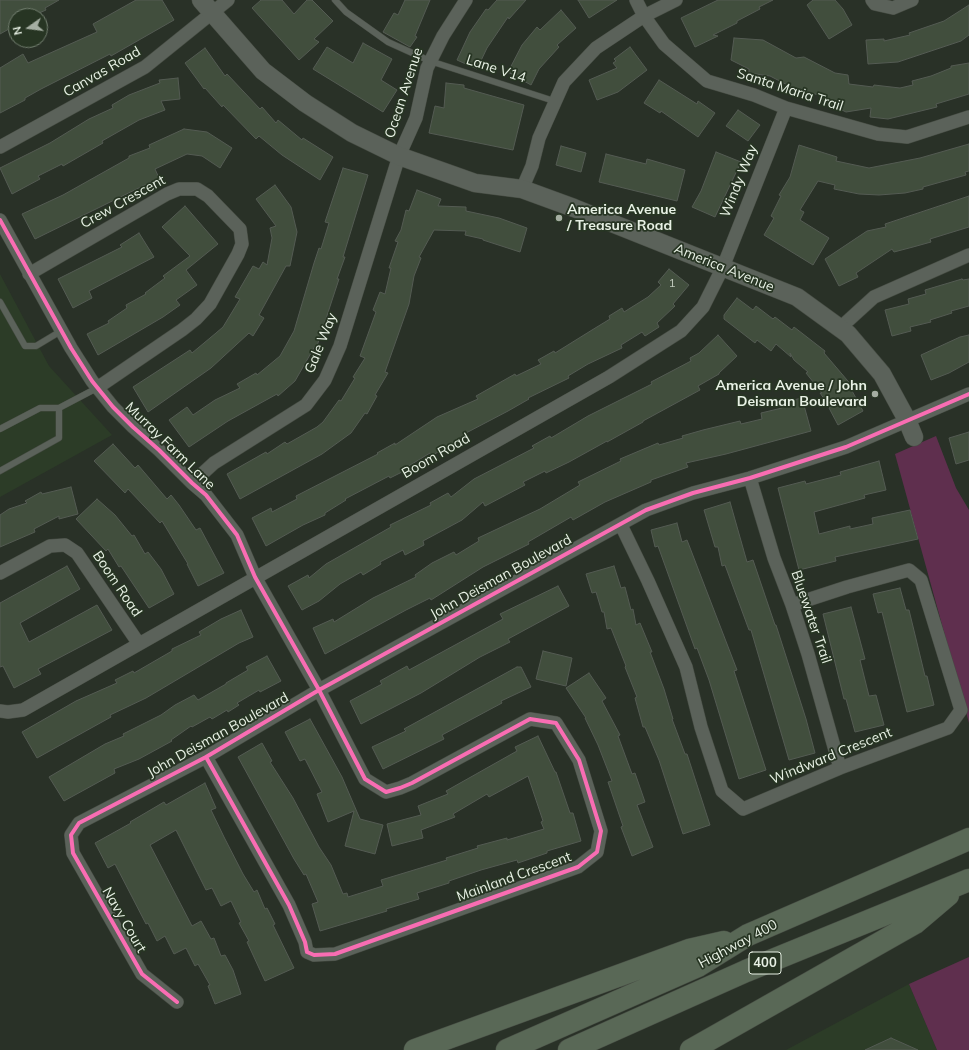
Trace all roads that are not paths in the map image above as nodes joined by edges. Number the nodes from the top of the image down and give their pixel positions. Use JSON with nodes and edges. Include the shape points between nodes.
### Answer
{"nodes":[{"id":1,"x":228,"y":0,"type":"edge"},
{"id":2,"x":335,"y":0,"type":"edge"},
{"id":3,"x":466,"y":0,"type":"edge"},
{"id":4,"x":636,"y":0,"type":"edge"},
{"id":5,"x":676,"y":0,"type":"edge"},
{"id":6,"x":872,"y":0,"type":"edge"},
{"id":7,"x":912,"y":0,"type":"edge"},
{"id":8,"x":206,"y":6,"type":"edge"},
{"id":9,"x":644,"y":16,"type":"junction"},
{"id":10,"x":430,"y":61,"type":"junction"},
{"id":11,"x":554,"y":101,"type":"junction"},
{"id":12,"x":786,"y":108,"type":"junction"},
{"id":13,"x":969,"y":117,"type":"edge"},
{"id":14,"x":0,"y":147,"type":"edge"},
{"id":15,"x":400,"y":156,"type":"junction"},
{"id":16,"x":522,"y":189,"type":"junction"},
{"id":17,"x":0,"y":220,"type":"edge"},
{"id":18,"x":969,"y":255,"type":"edge"},
{"id":19,"x":723,"y":267,"type":"junction"},
{"id":20,"x":29,"y":274,"type":"junction"},
{"id":21,"x":0,"y":302,"type":"edge"},
{"id":22,"x":840,"y":328,"type":"junction"},
{"id":23,"x":61,"y":331,"type":"junction"},
{"id":24,"x":97,"y":388,"type":"junction"},
{"id":25,"x":969,"y":394,"type":"edge"},
{"id":26,"x":59,"y":408,"type":"junction"},
{"id":27,"x":907,"y":420,"type":"junction"},
{"id":28,"x":0,"y":430,"type":"edge"},
{"id":29,"x":914,"y":437,"type":"dead end"},
{"id":30,"x":0,"y":470,"type":"edge"},
{"id":31,"x":750,"y":478,"type":"junction"},
{"id":32,"x":192,"y":483,"type":"junction"},
{"id":33,"x":621,"y":525,"type":"junction"},
{"id":34,"x":0,"y":573,"type":"edge"},
{"id":35,"x":255,"y":577,"type":"junction"},
{"id":36,"x":792,"y":605,"type":"junction"},
{"id":37,"x":139,"y":644,"type":"junction"},
{"id":38,"x":318,"y":690,"type":"junction"},
{"id":39,"x":0,"y":711,"type":"edge"},
{"id":40,"x":206,"y":757,"type":"junction"},
{"id":41,"x":840,"y":768,"type":"junction"},
{"id":42,"x":71,"y":835,"type":"joint"},
{"id":43,"x":969,"y":839,"type":"edge"},
{"id":44,"x":966,"y":881,"type":"edge"},
{"id":45,"x":748,"y":936,"type":"junction"},
{"id":46,"x":177,"y":1002,"type":"dead end"},
{"id":47,"x":415,"y":1050,"type":"edge"},
{"id":48,"x":507,"y":1050,"type":"edge"},
{"id":49,"x":569,"y":1050,"type":"edge"},
{"id":50,"x":691,"y":1050,"type":"edge"}],
"edges":[{"from":1,"to":8,"type":"street","name":"Canvas Road"},
{"from":2,"to":10,"type":"lane","name":"Lane V14","via":[[346,12],[388,42]]},
{"from":3,"to":10,"type":"street","name":"Ocean Avenue","via":[[442,36]]},
{"from":4,"to":9,"type":"street","name":"Santa Maria Trail"},
{"from":5,"to":9,"type":"street"},
{"from":6,"to":7,"type":"street","via":[[875,4],[893,8]]},
{"from":8,"to":14,"type":"street","name":"Canvas Road","via":[[145,67]]},
{"from":8,"to":15,"type":"street","name":"America Avenue","via":[[263,71],[305,103],[352,133]]},
{"from":9,"to":11,"type":"street","via":[[585,58],[564,82]]},
{"from":9,"to":12,"type":"street","name":"Santa Maria Trail","via":[[664,44],[707,81]]},
{"from":10,"to":11,"type":"lane","name":"Lane V14"},
{"from":10,"to":15,"type":"street","name":"Ocean Avenue","via":[[416,118]]},
{"from":11,"to":16,"type":"street","via":[[538,138],[532,166]]},
{"from":12,"to":13,"type":"street","name":"Santa Maria Trail","via":[[878,134],[907,137]]},
{"from":12,"to":19,"type":"street","name":"Windy Way"},
{"from":15,"to":16,"type":"street","name":"America Avenue","via":[[475,183]]},
{"from":15,"to":32,"type":"street","name":"Gale Way","via":[[340,346],[316,393],[306,405],[214,463]]},
{"from":16,"to":19,"type":"street","name":"America Avenue"},
{"from":17,"to":20,"type":"street","name":"Murray Farm Lane"},
{"from":18,"to":22,"type":"street","via":[[874,297]]},
{"from":19,"to":22,"type":"street","name":"America Avenue","via":[[797,297]]},
{"from":19,"to":35,"type":"street","name":"Boom Road","via":[[703,307],[681,331],[664,343]]},
{"from":20,"to":23,"type":"street","name":"Murray Farm Lane"},
{"from":20,"to":24,"type":"street","name":"Crew Crescent","via":[[167,194],[180,189],[197,189],[208,196],[240,228],[242,244],[210,304],[182,330]]},
{"from":21,"to":23,"type":"lane","via":[[25,346],[36,346]]},
{"from":22,"to":27,"type":"street","name":"America Avenue","via":[[882,374]]},
{"from":23,"to":24,"type":"street","name":"Murray Farm Lane"},
{"from":24,"to":26,"type":"lane"},
{"from":24,"to":32,"type":"street","name":"Murray Farm Lane","via":[[133,427]]},
{"from":25,"to":27,"type":"street","name":"John Deisman Boulevard"},
{"from":26,"to":28,"type":"lane","via":[[40,408]]},
{"from":26,"to":30,"type":"lane","via":[[59,438]]},
{"from":27,"to":29,"type":"street","name":"America Avenue"},
{"from":27,"to":31,"type":"street","name":"John Deisman Boulevard","via":[[846,447]]},
{"from":31,"to":33,"type":"street","name":"John Deisman Boulevard","via":[[693,493],[646,510]]},
{"from":31,"to":36,"type":"street","name":"Bluewater Trail","via":[[774,558]]},
{"from":32,"to":35,"type":"street","name":"Murray Farm Lane","via":[[206,494],[237,535]]},
{"from":33,"to":38,"type":"street","name":"John Deisman Boulevard"},
{"from":33,"to":41,"type":"street","name":"Windward Crescent","via":[[686,667],[701,727],[722,791],[743,809]]},
{"from":34,"to":37,"type":"street","name":"Boom Road","via":[[50,546],[65,545],[78,553]]},
{"from":35,"to":37,"type":"street","name":"Boom Road"},
{"from":35,"to":38,"type":"street","name":"Murray Farm Lane"},
{"from":36,"to":41,"type":"street","name":"Bluewater Trail"},
{"from":36,"to":41,"type":"street","name":"Windward Crescent","via":[[909,570],[921,580],[961,710],[948,728]]},
{"from":37,"to":39,"type":"street","name":"Boom Road","via":[[23,710]]},
{"from":38,"to":40,"type":"street","name":"John Deisman Boulevard"},
{"from":38,"to":40,"type":"street","name":"Mainland Crescent","via":[[365,779],[386,792],[412,783],[530,718],[556,723],[579,760],[601,831],[597,852],[578,867],[335,954],[314,955],[307,952],[289,905]]},
{"from":40,"to":42,"type":"street","name":"John Deisman Boulevard","via":[[79,823]]},
{"from":42,"to":46,"type":"street","name":"Navy Court","via":[[73,853],[142,974]]},
{"from":43,"to":45,"type":"highway","name":"Highway 400","number":"400"},
{"from":44,"to":49,"type":"highway","name":"Highway 400","number":"400","via":[[746,971]]},
{"from":44,"to":50,"type":"highway","via":[[915,923]]},
{"from":45,"to":47,"type":"highway","via":[[689,950]]},
{"from":45,"to":48,"type":"highway","name":"Highway 400","number":"400","via":[[698,966]]}]}
